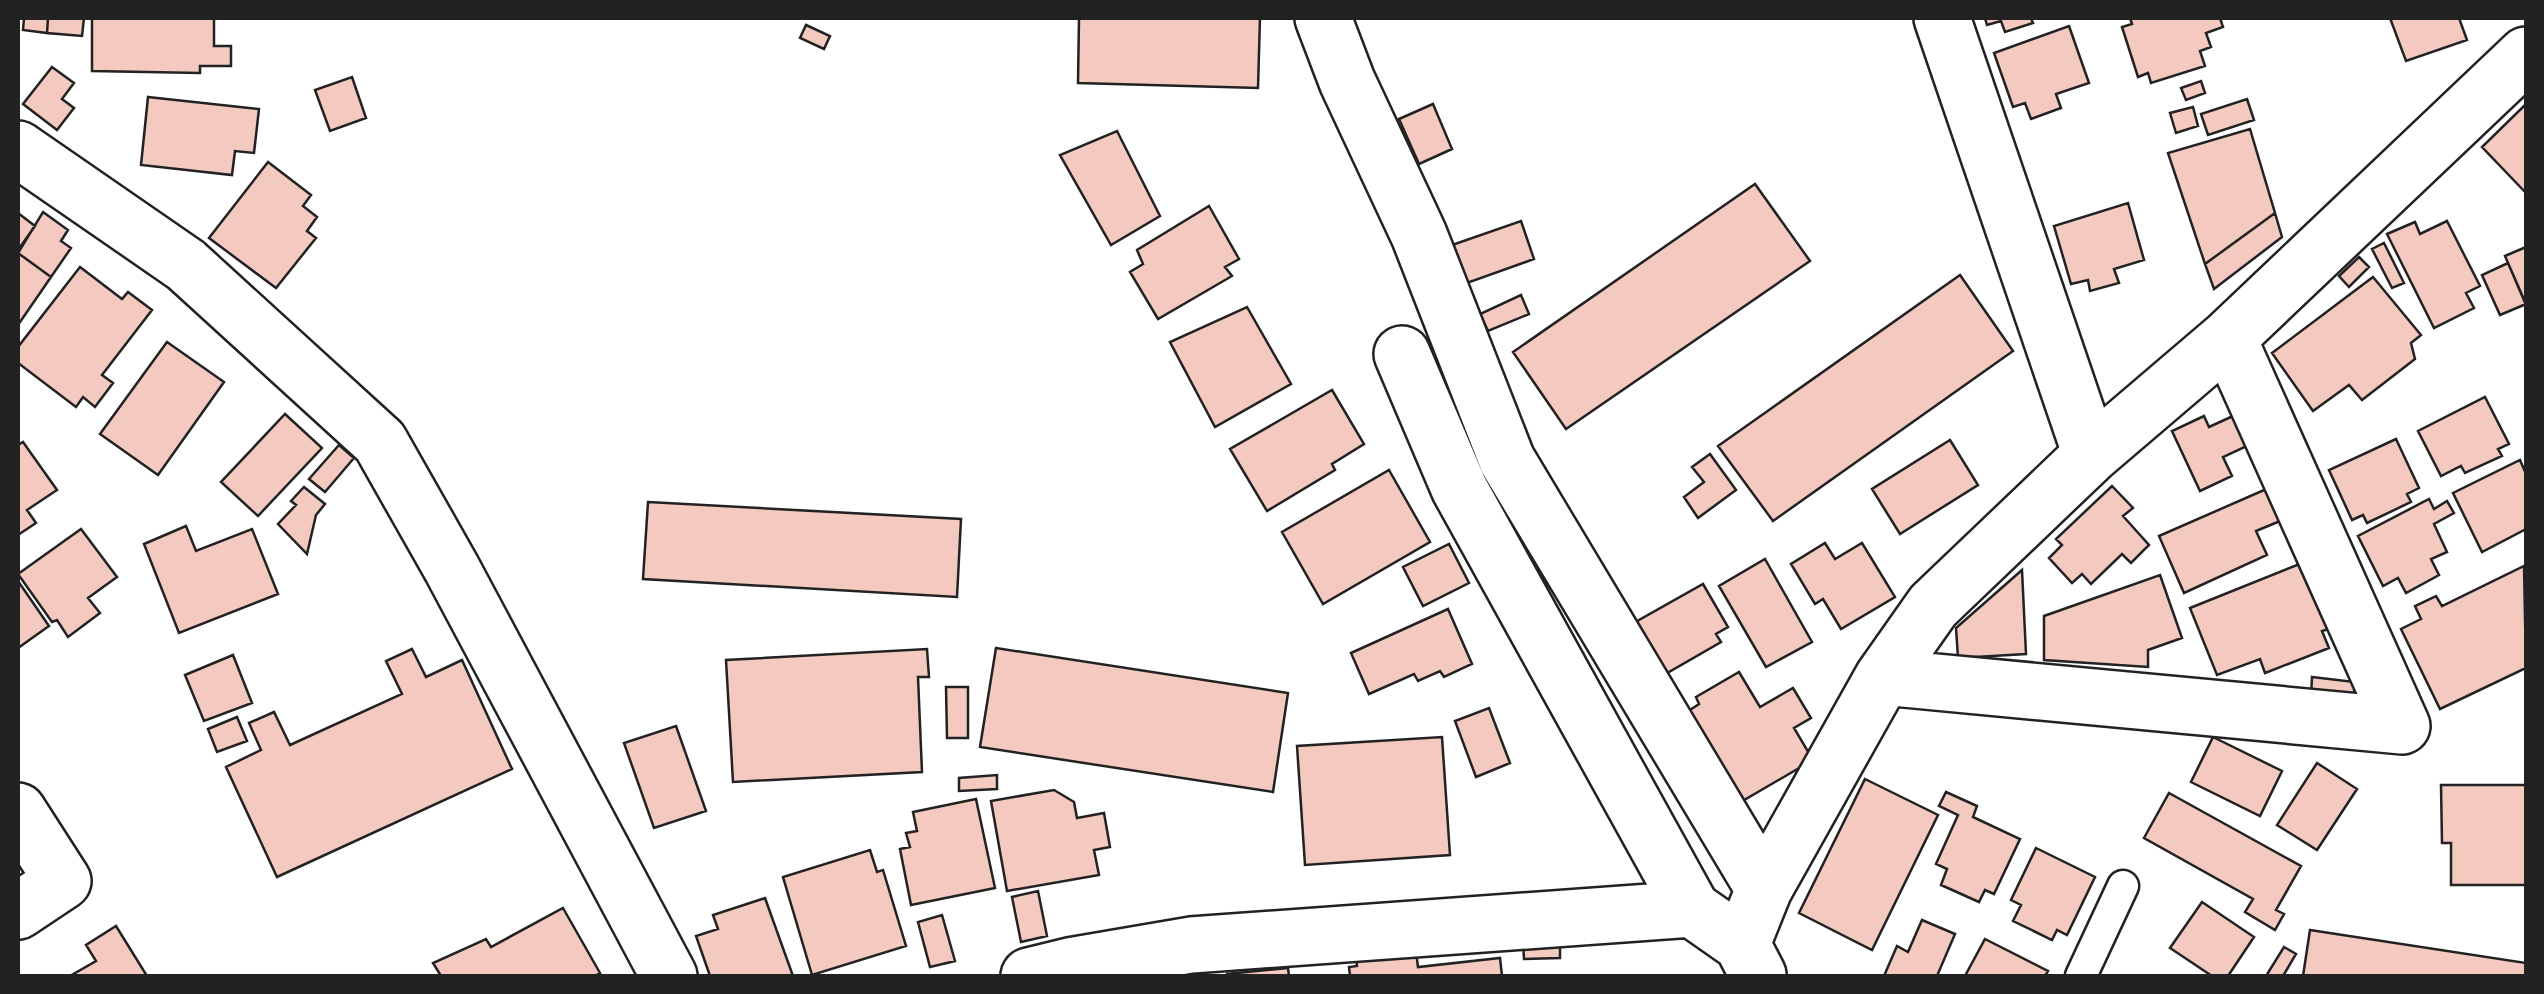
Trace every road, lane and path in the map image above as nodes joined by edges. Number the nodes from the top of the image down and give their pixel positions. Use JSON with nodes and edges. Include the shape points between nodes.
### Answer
{"nodes":[{"id":1,"x":1323,"y":18,"type":"edge"},
{"id":2,"x":1942,"y":18,"type":"edge"},
{"id":3,"x":2526,"y":55,"type":"edge"},
{"id":4,"x":18,"y":149,"type":"edge"},
{"id":5,"x":2228,"y":338,"type":"junction"},
{"id":6,"x":1402,"y":354,"type":"dead end"},
{"id":7,"x":2091,"y":455,"type":"junction"},
{"id":8,"x":1883,"y":677,"type":"junction"},
{"id":9,"x":18,"y":811,"type":"edge"},
{"id":10,"x":2123,"y":886,"type":"dead end"},
{"id":11,"x":1764,"y":889,"type":"junction"},
{"id":12,"x":1692,"y":909,"type":"junction"},
{"id":13,"x":18,"y":911,"type":"edge"},
{"id":14,"x":1751,"y":960,"type":"edge"},
{"id":15,"x":669,"y":976,"type":"edge"},
{"id":16,"x":1029,"y":976,"type":"edge"},
{"id":17,"x":2081,"y":976,"type":"edge"}],
"edges":[{"from":1,"to":11,"type":"street","via":[[1420,236],[1507,460]]},
{"from":2,"to":7,"type":"street"},
{"from":3,"to":5,"type":"street"},
{"from":4,"to":15,"type":"street","via":[[186,265],[380,442]]},
{"from":5,"to":7,"type":"street"},
{"from":5,"to":8,"type":"street","via":[[2402,726]]},
{"from":6,"to":12,"type":"street","via":[[1459,488]]},
{"from":7,"to":8,"type":"street","via":[[1933,606]]},
{"from":8,"to":11,"type":"street"},
{"from":9,"to":13,"type":"street","via":[[63,881]]},
{"from":10,"to":17,"type":"lane"},
{"from":11,"to":14,"type":"street"},
{"from":12,"to":14,"type":"street"},
{"from":12,"to":16,"type":"street","via":[[1191,945]]}]}
